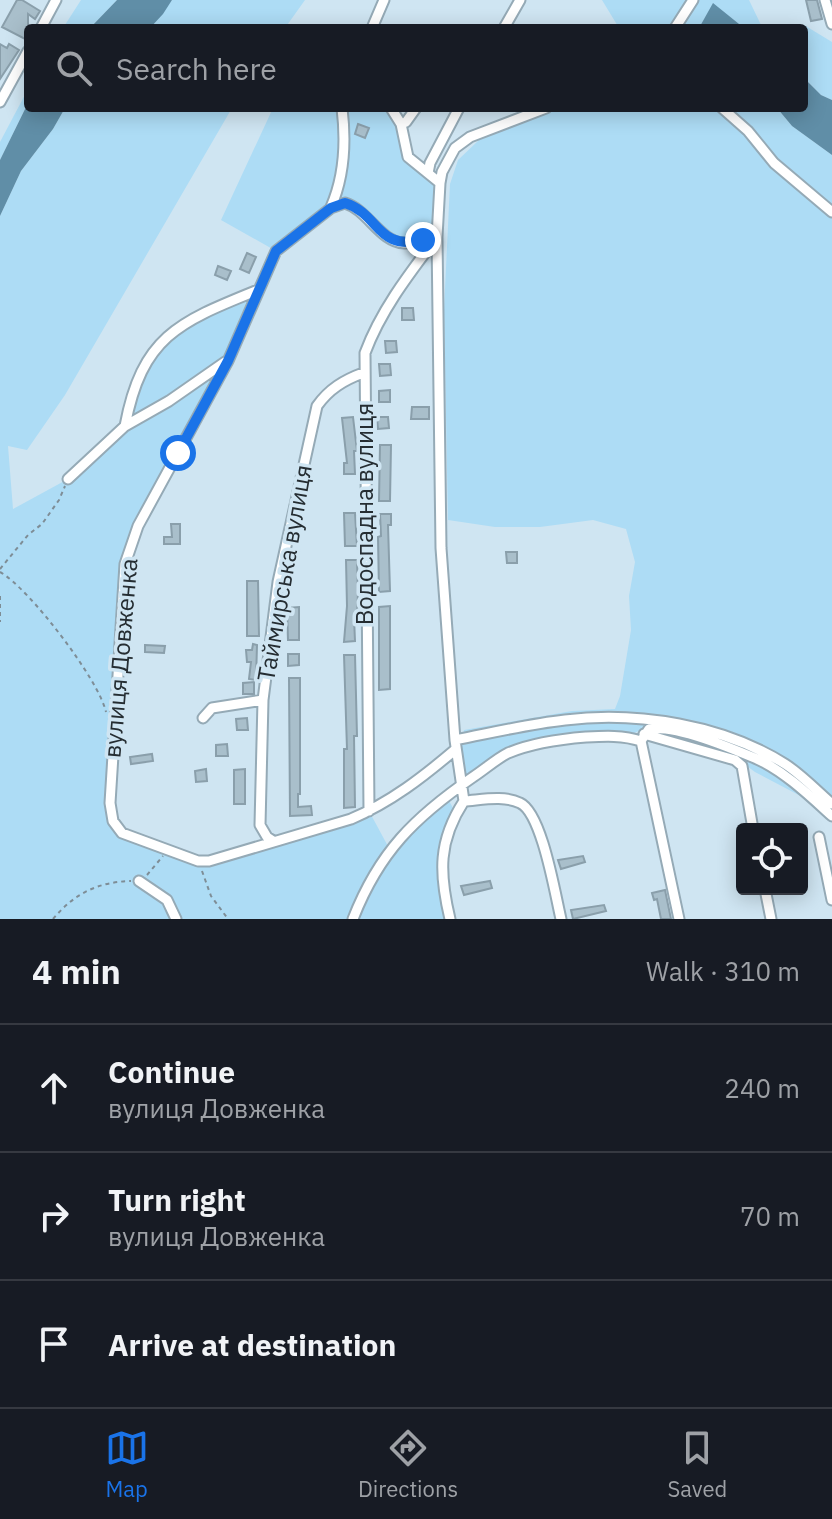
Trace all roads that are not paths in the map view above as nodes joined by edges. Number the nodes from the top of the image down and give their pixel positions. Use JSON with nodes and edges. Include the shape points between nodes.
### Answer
{"nodes":[{"id":1,"x":56,"y":0,"type":"edge"},
{"id":2,"x":384,"y":0,"type":"edge"},
{"id":3,"x":520,"y":0,"type":"edge"},
{"id":4,"x":693,"y":0,"type":"edge"},
{"id":5,"x":825,"y":0,"type":"edge"},
{"id":6,"x":43,"y":24,"type":"edge"},
{"id":7,"x":374,"y":24,"type":"edge"},
{"id":8,"x":506,"y":24,"type":"edge"},
{"id":9,"x":678,"y":24,"type":"edge"},
{"id":10,"x":832,"y":24,"type":"edge"},
{"id":11,"x":24,"y":58,"type":"edge"},
{"id":12,"x":0,"y":102,"type":"edge"},
{"id":13,"x":342,"y":112,"type":"edge"},
{"id":14,"x":394,"y":112,"type":"edge"},
{"id":15,"x":413,"y":112,"type":"edge"},
{"id":16,"x":457,"y":112,"type":"edge"},
{"id":17,"x":536,"y":112,"type":"edge"},
{"id":18,"x":727,"y":112,"type":"edge"},
{"id":19,"x":401,"y":124,"type":"junction"},
{"id":20,"x":428,"y":173,"type":"junction"},
{"id":21,"x":440,"y":183,"type":"junction"},
{"id":22,"x":331,"y":208,"type":"junction"},
{"id":23,"x":832,"y":212,"type":"edge"},
{"id":24,"x":437,"y":237,"type":"junction"},
{"id":25,"x":258,"y":290,"type":"junction"},
{"id":26,"x":228,"y":361,"type":"junction"},
{"id":27,"x":363,"y":373,"type":"junction"},
{"id":28,"x":125,"y":426,"type":"junction"},
{"id":29,"x":68,"y":479,"type":"road end"},
{"id":30,"x":263,"y":700,"type":"junction"},
{"id":31,"x":203,"y":718,"type":"dead end"},
{"id":32,"x":642,"y":737,"type":"junction"},
{"id":33,"x":456,"y":744,"type":"junction"},
{"id":34,"x":461,"y":785,"type":"junction"},
{"id":35,"x":464,"y":801,"type":"junction"},
{"id":36,"x":832,"y":804,"type":"edge"},
{"id":37,"x":369,"y":811,"type":"junction"},
{"id":38,"x":832,"y":816,"type":"edge"},
{"id":39,"x":752,"y":823,"type":"edge"},
{"id":40,"x":819,"y":837,"type":"dead end"},
{"id":41,"x":273,"y":841,"type":"junction"},
{"id":42,"x":139,"y":881,"type":"road end"},
{"id":43,"x":766,"y":895,"type":"edge"},
{"id":44,"x":832,"y":900,"type":"edge"},
{"id":45,"x":176,"y":919,"type":"edge"},
{"id":46,"x":353,"y":919,"type":"edge"},
{"id":47,"x":450,"y":919,"type":"edge"},
{"id":48,"x":561,"y":919,"type":"edge"},
{"id":49,"x":679,"y":919,"type":"edge"},
{"id":50,"x":771,"y":919,"type":"edge"}],
"edges":[{"from":1,"to":6,"type":"street"},
{"from":2,"to":7,"type":"street"},
{"from":3,"to":8,"type":"street"},
{"from":4,"to":9,"type":"street"},
{"from":5,"to":10,"type":"street"},
{"from":11,"to":12,"type":"street"},
{"from":13,"to":22,"type":"street","via":[[343,160]]},
{"from":14,"to":19,"type":"street"},
{"from":15,"to":19,"type":"street"},
{"from":16,"to":20,"type":"street"},
{"from":17,"to":21,"type":"street","via":[[455,148]]},
{"from":18,"to":23,"type":"street","via":[[774,163]]},
{"from":19,"to":20,"type":"street","via":[[408,157]]},
{"from":20,"to":21,"type":"street"},
{"from":21,"to":24,"type":"street"},
{"from":22,"to":24,"type":"street","via":[[351,205],[401,244]]},
{"from":22,"to":25,"type":"street","name":"вулиця Довженка","via":[[276,251]]},
{"from":24,"to":27,"type":"street","name":"Водоспадна вулиця","via":[[373,331]]},
{"from":24,"to":33,"type":"street","via":[[441,548]]},
{"from":25,"to":26,"type":"street","name":"вулиця Довженка"},
{"from":25,"to":28,"type":"street","via":[[199,314],[161,342],[144,363]]},
{"from":26,"to":28,"type":"street"},
{"from":26,"to":41,"type":"street","name":"вулиця Довженка","via":[[138,526],[125,564],[110,803],[122,833],[198,861]]},
{"from":27,"to":30,"type":"street","name":"Таймирська вулиця","via":[[340,383],[317,406],[278,582]]},
{"from":27,"to":37,"type":"street","name":"Водоспадна вулиця"},
{"from":28,"to":29,"type":"street"},
{"from":30,"to":31,"type":"street","via":[[212,708]]},
{"from":30,"to":41,"type":"street","name":"Таймирська вулиця","via":[[260,825]]},
{"from":32,"to":34,"type":"street","via":[[562,739],[508,753]]},
{"from":32,"to":38,"type":"street","via":[[649,729],[670,730],[757,759]]},
{"from":32,"to":39,"type":"street","via":[[735,760],[742,766]]},
{"from":32,"to":49,"type":"street"},
{"from":33,"to":34,"type":"street"},
{"from":33,"to":36,"type":"street","via":[[565,720],[611,717],[688,726],[753,747],[787,766]]},
{"from":33,"to":37,"type":"street","via":[[404,791]]},
{"from":34,"to":35,"type":"street"},
{"from":34,"to":46,"type":"street","via":[[419,816],[390,850]]},
{"from":35,"to":47,"type":"street","via":[[447,833],[442,860]]},
{"from":35,"to":48,"type":"street","via":[[507,799],[523,804],[535,818]]},
{"from":37,"to":41,"type":"street"},
{"from":40,"to":44,"type":"street"},
{"from":42,"to":45,"type":"street","via":[[167,900]]},
{"from":43,"to":50,"type":"street"}]}
